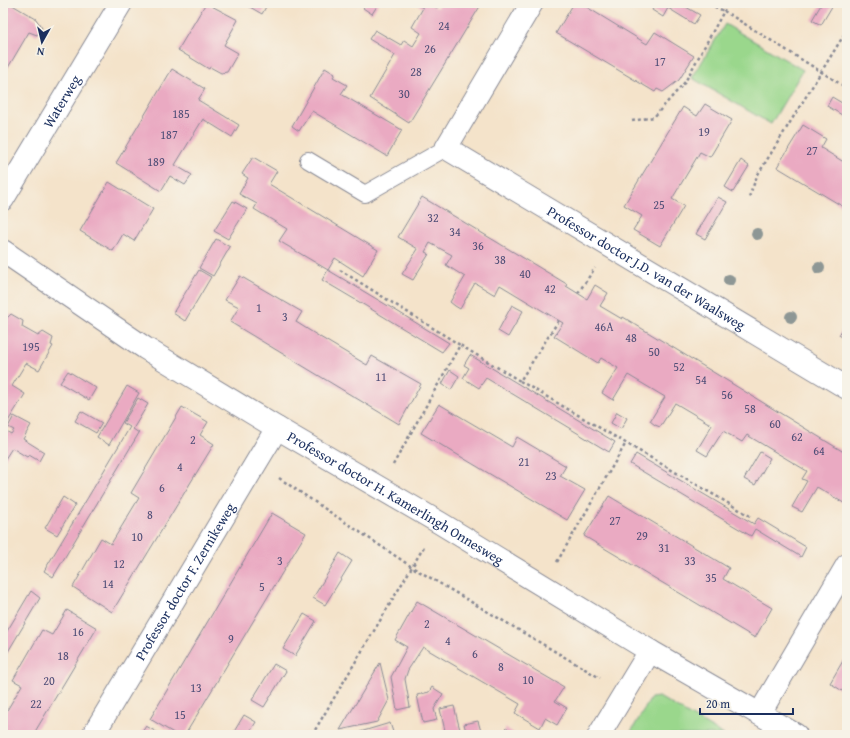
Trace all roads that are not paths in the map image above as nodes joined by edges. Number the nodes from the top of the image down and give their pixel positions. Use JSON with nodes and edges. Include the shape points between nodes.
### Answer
{"nodes":[{"id":1,"x":121,"y":3,"type":"edge"},
{"id":2,"x":532,"y":3,"type":"edge"},
{"id":3,"x":446,"y":148,"type":"junction"},
{"id":4,"x":308,"y":160,"type":"dead end"},
{"id":5,"x":6,"y":188,"type":"edge"},
{"id":6,"x":3,"y":251,"type":"edge"},
{"id":7,"x":847,"y":388,"type":"edge"},
{"id":8,"x":277,"y":428,"type":"junction"},
{"id":9,"x":847,"y":565,"type":"edge"},
{"id":10,"x":650,"y":651,"type":"junction"},
{"id":11,"x":760,"y":714,"type":"junction"},
{"id":12,"x":93,"y":735,"type":"edge"},
{"id":13,"x":599,"y":735,"type":"edge"},
{"id":14,"x":796,"y":735,"type":"edge"}],
"edges":[{"from":1,"to":5,"type":"street","name":"Waterweg"},
{"from":2,"to":3,"type":"street"},
{"from":3,"to":4,"type":"lane","via":[[364,194]]},
{"from":3,"to":7,"type":"street","name":"Professor doctor J.D. van der Waalsweg"},
{"from":6,"to":8,"type":"street","name":"Professor doctor H. Kamerlingh Onnesweg","via":[[145,348]]},
{"from":8,"to":10,"type":"street","name":"Professor doctor H. Kamerlingh Onnesweg","via":[[440,523]]},
{"from":8,"to":12,"type":"street","name":"Professor doctor F. Zernikeweg"},
{"from":9,"to":11,"type":"street"},
{"from":10,"to":11,"type":"street","name":"Professor doctor H. Kamerlingh Onnesweg"},
{"from":10,"to":13,"type":"street"},
{"from":11,"to":14,"type":"street","name":"Professor doctor H. Kamerlingh Onnesweg"}]}
